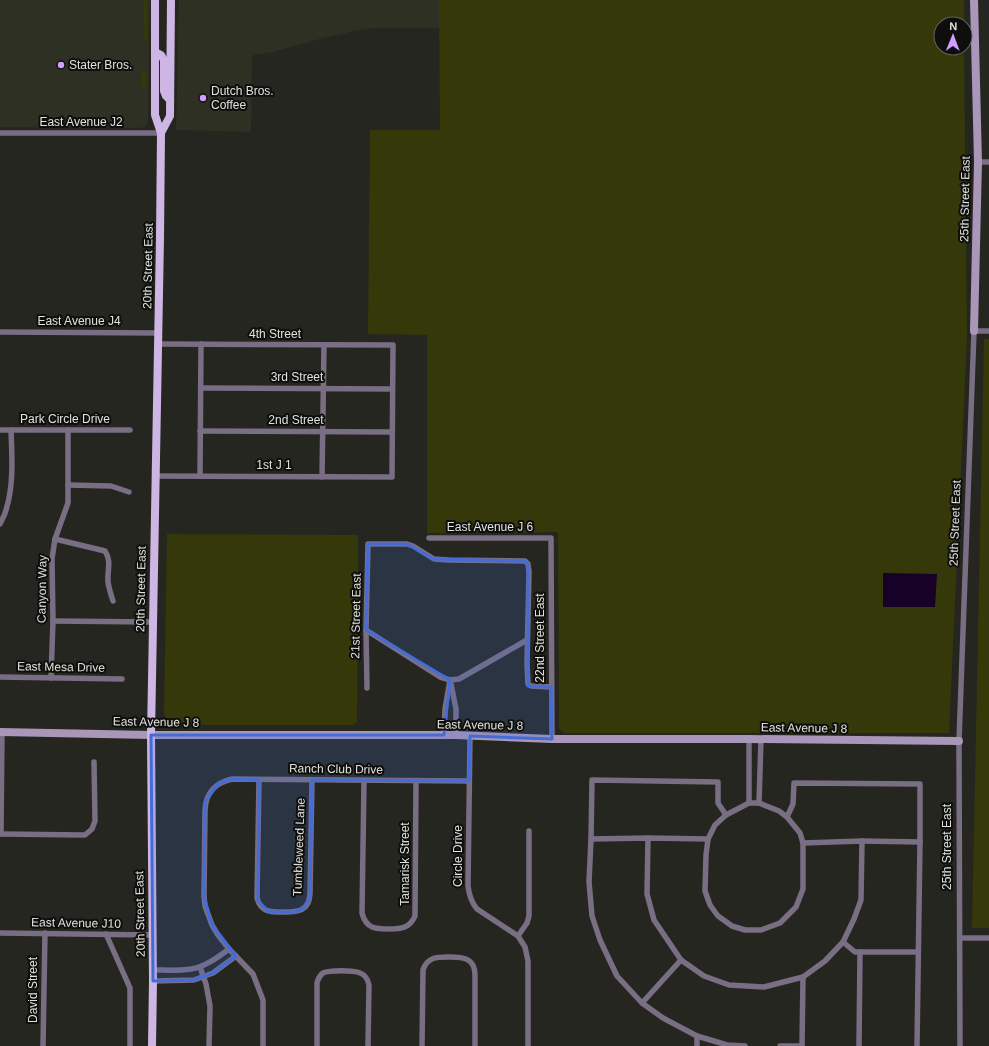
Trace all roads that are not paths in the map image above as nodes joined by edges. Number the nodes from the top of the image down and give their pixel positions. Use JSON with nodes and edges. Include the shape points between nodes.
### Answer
{"nodes":[{"id":1,"x":155,"y":0,"type":"edge"},
{"id":2,"x":171,"y":0,"type":"edge"},
{"id":3,"x":974,"y":0,"type":"edge"},
{"id":4,"x":155,"y":52,"type":"junction"},
{"id":5,"x":170,"y":100,"type":"junction"},
{"id":6,"x":0,"y":133,"type":"edge"},
{"id":7,"x":161,"y":134,"type":"junction"},
{"id":8,"x":978,"y":162,"type":"junction"},
{"id":9,"x":989,"y":162,"type":"edge"},
{"id":10,"x":974,"y":331,"type":"junction"},
{"id":11,"x":989,"y":331,"type":"edge"},
{"id":12,"x":0,"y":332,"type":"edge"},
{"id":13,"x":158,"y":333,"type":"junction"},
{"id":14,"x":158,"y":344,"type":"junction"},
{"id":15,"x":201,"y":344,"type":"junction"},
{"id":16,"x":324,"y":345,"type":"junction"},
{"id":17,"x":201,"y":388,"type":"junction"},
{"id":18,"x":324,"y":389,"type":"junction"},
{"id":19,"x":392,"y":389,"type":"junction"},
{"id":20,"x":0,"y":430,"type":"edge"},
{"id":21,"x":10,"y":430,"type":"junction"},
{"id":22,"x":68,"y":430,"type":"junction"},
{"id":23,"x":130,"y":430,"type":"dead end"},
{"id":24,"x":200,"y":431,"type":"junction"},
{"id":25,"x":322,"y":432,"type":"junction"},
{"id":26,"x":392,"y":432,"type":"junction"},
{"id":27,"x":155,"y":476,"type":"junction"},
{"id":28,"x":200,"y":476,"type":"junction"},
{"id":29,"x":322,"y":477,"type":"junction"},
{"id":30,"x":68,"y":485,"type":"junction"},
{"id":31,"x":129,"y":492,"type":"dead end"},
{"id":32,"x":0,"y":524,"type":"edge"},
{"id":33,"x":430,"y":538,"type":"dead end"},
{"id":34,"x":551,"y":538,"type":"joint"},
{"id":35,"x":55,"y":539,"type":"junction"},
{"id":36,"x":113,"y":601,"type":"dead end"},
{"id":37,"x":53,"y":621,"type":"junction"},
{"id":38,"x":152,"y":622,"type":"junction"},
{"id":39,"x":366,"y":630,"type":"junction"},
{"id":40,"x":527,"y":640,"type":"junction"},
{"id":41,"x":0,"y":677,"type":"edge"},
{"id":42,"x":52,"y":678,"type":"junction"},
{"id":43,"x":122,"y":679,"type":"dead end"},
{"id":44,"x":450,"y":680,"type":"junction"},
{"id":45,"x":551,"y":687,"type":"junction"},
{"id":46,"x":367,"y":688,"type":"dead end"},
{"id":47,"x":1,"y":732,"type":"edge"},
{"id":48,"x":150,"y":735,"type":"junction"},
{"id":49,"x":444,"y":735,"type":"junction"},
{"id":50,"x":456,"y":735,"type":"junction"},
{"id":51,"x":470,"y":736,"type":"junction"},
{"id":52,"x":552,"y":739,"type":"junction"},
{"id":53,"x":749,"y":739,"type":"junction"},
{"id":54,"x":761,"y":739,"type":"junction"},
{"id":55,"x":959,"y":741,"type":"junction"},
{"id":56,"x":94,"y":762,"type":"dead end"},
{"id":57,"x":259,"y":780,"type":"junction"},
{"id":58,"x":312,"y":780,"type":"junction"},
{"id":59,"x":364,"y":781,"type":"junction"},
{"id":60,"x":416,"y":781,"type":"junction"},
{"id":61,"x":470,"y":781,"type":"junction"},
{"id":62,"x":750,"y":803,"type":"junction"},
{"id":63,"x":759,"y":803,"type":"junction"},
{"id":64,"x":726,"y":816,"type":"junction"},
{"id":65,"x":787,"y":817,"type":"junction"},
{"id":66,"x":530,"y":831,"type":"dead end"},
{"id":67,"x":1,"y":834,"type":"edge"},
{"id":68,"x":648,"y":838,"type":"junction"},
{"id":69,"x":591,"y":839,"type":"junction"},
{"id":70,"x":708,"y":839,"type":"junction"},
{"id":71,"x":862,"y":841,"type":"junction"},
{"id":72,"x":920,"y":842,"type":"junction"},
{"id":73,"x":803,"y":843,"type":"junction"},
{"id":74,"x":0,"y":933,"type":"edge"},
{"id":75,"x":45,"y":933,"type":"junction"},
{"id":76,"x":106,"y":934,"type":"junction"},
{"id":77,"x":152,"y":935,"type":"junction"},
{"id":78,"x":518,"y":936,"type":"junction"},
{"id":79,"x":960,"y":938,"type":"junction"},
{"id":80,"x":989,"y":938,"type":"edge"},
{"id":81,"x":843,"y":942,"type":"junction"},
{"id":82,"x":229,"y":949,"type":"junction"},
{"id":83,"x":860,"y":952,"type":"junction"},
{"id":84,"x":918,"y":952,"type":"junction"},
{"id":85,"x":236,"y":956,"type":"junction"},
{"id":86,"x":681,"y":960,"type":"junction"},
{"id":87,"x":200,"y":967,"type":"junction"},
{"id":88,"x":153,"y":970,"type":"junction"},
{"id":89,"x":204,"y":977,"type":"junction"},
{"id":90,"x":803,"y":977,"type":"junction"},
{"id":91,"x":153,"y":981,"type":"junction"},
{"id":92,"x":642,"y":1003,"type":"junction"},
{"id":93,"x":697,"y":1036,"type":"junction"},
{"id":94,"x":43,"y":1046,"type":"edge"},
{"id":95,"x":130,"y":1046,"type":"edge"},
{"id":96,"x":152,"y":1046,"type":"edge"},
{"id":97,"x":209,"y":1046,"type":"edge"},
{"id":98,"x":262,"y":1046,"type":"edge"},
{"id":99,"x":317,"y":1046,"type":"edge"},
{"id":100,"x":368,"y":1046,"type":"edge"},
{"id":101,"x":422,"y":1046,"type":"edge"},
{"id":102,"x":475,"y":1046,"type":"edge"},
{"id":103,"x":528,"y":1046,"type":"edge"},
{"id":104,"x":696,"y":1046,"type":"edge"},
{"id":105,"x":745,"y":1046,"type":"edge"},
{"id":106,"x":780,"y":1046,"type":"edge"},
{"id":107,"x":802,"y":1046,"type":"edge"},
{"id":108,"x":859,"y":1046,"type":"edge"},
{"id":109,"x":917,"y":1046,"type":"edge"},
{"id":110,"x":960,"y":1046,"type":"edge"}],
"edges":[{"from":1,"to":4,"type":"main road","name":"20th Street East"},
{"from":2,"to":5,"type":"main road","name":"20th Street East"},
{"from":3,"to":8,"type":"street","name":"25th Street East"},
{"from":4,"to":5,"type":"main road","via":[[164,60],[164,91]]},
{"from":4,"to":7,"type":"main road","name":"20th Street East","via":[[155,115]]},
{"from":5,"to":7,"type":"main road","name":"20th Street East","via":[[170,116]]},
{"from":6,"to":7,"type":"street","name":"East Avenue J2"},
{"from":7,"to":13,"type":"main road","name":"20th Street East"},
{"from":8,"to":9,"type":"street"},
{"from":8,"to":10,"type":"street","name":"25th Street East"},
{"from":10,"to":11,"type":"street"},
{"from":10,"to":55,"type":"street","name":"25th Street East"},
{"from":12,"to":13,"type":"street","name":"East Avenue J4"},
{"from":13,"to":14,"type":"main road","name":"20th Street East"},
{"from":14,"to":15,"type":"street","name":"4th Street"},
{"from":14,"to":27,"type":"main road","name":"20th Street East"},
{"from":15,"to":16,"type":"street","name":"4th Street"},
{"from":15,"to":17,"type":"street"},
{"from":16,"to":18,"type":"street"},
{"from":16,"to":19,"type":"street","name":"4th Street","via":[[393,345]]},
{"from":17,"to":18,"type":"street","name":"3rd Street"},
{"from":17,"to":24,"type":"street"},
{"from":18,"to":19,"type":"street","name":"3rd Street"},
{"from":18,"to":25,"type":"street"},
{"from":19,"to":26,"type":"street"},
{"from":20,"to":21,"type":"street","name":"Park Circle Drive"},
{"from":21,"to":22,"type":"street","name":"Park Circle Drive"},
{"from":21,"to":32,"type":"street","via":[[10,490]]},
{"from":22,"to":23,"type":"street","name":"Park Circle Drive"},
{"from":22,"to":30,"type":"street","name":"Canyon Way"},
{"from":24,"to":25,"type":"street","name":"2nd Street"},
{"from":24,"to":28,"type":"street"},
{"from":25,"to":26,"type":"street","name":"2nd Street"},
{"from":25,"to":29,"type":"street"},
{"from":26,"to":29,"type":"street","name":"1st J 1","via":[[392,477]]},
{"from":27,"to":28,"type":"street","name":"1st J 1"},
{"from":27,"to":38,"type":"main road","name":"20th Street East"},
{"from":28,"to":29,"type":"street","name":"1st J 1"},
{"from":30,"to":31,"type":"street","via":[[111,486]]},
{"from":30,"to":35,"type":"street","name":"Canyon Way","via":[[68,503]]},
{"from":33,"to":34,"type":"street","name":"East Avenue J 6"},
{"from":34,"to":45,"type":"street","name":"22nd Street East"},
{"from":35,"to":36,"type":"street","via":[[105,551],[108,556],[108,582]]},
{"from":35,"to":37,"type":"street","name":"Canyon Way","via":[[52,559]]},
{"from":37,"to":38,"type":"street"},
{"from":37,"to":42,"type":"street","name":"Canyon Way"},
{"from":38,"to":48,"type":"main road","name":"20th Street East"},
{"from":39,"to":40,"type":"street","name":"21st Street East","via":[[368,544],[407,544],[434,559],[525,561],[529,572]]},
{"from":39,"to":44,"type":"street"},
{"from":39,"to":46,"type":"street","name":"21st Street East"},
{"from":40,"to":44,"type":"street","via":[[459,679]]},
{"from":40,"to":45,"type":"street","via":[[528,684]]},
{"from":41,"to":42,"type":"street","name":"East Mesa Drive"},
{"from":42,"to":43,"type":"street","name":"East Mesa Drive"},
{"from":44,"to":49,"type":"street"},
{"from":44,"to":50,"type":"street","via":[[456,708]]},
{"from":45,"to":52,"type":"street","name":"22nd Street East"},
{"from":47,"to":48,"type":"street","name":"East Avenue J 8"},
{"from":47,"to":67,"type":"street"},
{"from":48,"to":49,"type":"street","name":"East Avenue J 8"},
{"from":48,"to":77,"type":"main road","name":"20th Street East"},
{"from":49,"to":50,"type":"street","name":"East Avenue J 8"},
{"from":50,"to":51,"type":"street","name":"East Avenue J 8"},
{"from":51,"to":52,"type":"street","name":"East Avenue J 8"},
{"from":51,"to":61,"type":"street","name":"Circle Drive"},
{"from":52,"to":53,"type":"street","name":"East Avenue J 8"},
{"from":53,"to":54,"type":"street","name":"East Avenue J 8"},
{"from":53,"to":62,"type":"street"},
{"from":54,"to":55,"type":"street","name":"East Avenue J 8"},
{"from":54,"to":63,"type":"street"},
{"from":55,"to":79,"type":"street","name":"25th Street East"},
{"from":56,"to":67,"type":"street","via":[[95,821],[92,829],[85,835]]},
{"from":57,"to":58,"type":"street","name":"Ranch Club Drive"},
{"from":57,"to":58,"type":"street","name":"Tumbleweed Lane","via":[[257,898],[263,909],[273,912],[298,912],[307,905],[310,898]]},
{"from":57,"to":82,"type":"street","name":"Ranch Club Drive","via":[[224,781],[212,789],[205,802],[205,906],[212,925]]},
{"from":58,"to":59,"type":"street","name":"Ranch Club Drive"},
{"from":59,"to":60,"type":"street","name":"Ranch Club Drive"},
{"from":59,"to":60,"type":"street","name":"Tamarisk Street","via":[[362,913],[370,926],[378,929],[405,928],[415,916]]},
{"from":60,"to":61,"type":"street","name":"Ranch Club Drive"},
{"from":61,"to":78,"type":"street","name":"Circle Drive","via":[[470,898],[477,909]]},
{"from":62,"to":63,"type":"street"},
{"from":62,"to":64,"type":"street"},
{"from":63,"to":65,"type":"street"},
{"from":64,"to":69,"type":"street","via":[[718,803],[718,782],[592,780]]},
{"from":64,"to":70,"type":"street","via":[[715,825]]},
{"from":65,"to":72,"type":"street","via":[[793,804],[794,783],[920,784]]},
{"from":65,"to":73,"type":"street","via":[[800,833]]},
{"from":66,"to":78,"type":"street","via":[[528,923]]},
{"from":68,"to":69,"type":"street"},
{"from":68,"to":70,"type":"street"},
{"from":68,"to":86,"type":"street","via":[[647,894],[654,920]]},
{"from":69,"to":92,"type":"street","via":[[589,882],[592,916],[617,976]]},
{"from":70,"to":73,"type":"street","via":[[706,891],[710,906],[718,916],[732,926],[744,930],[761,930],[780,923],[796,907],[803,889]]},
{"from":71,"to":72,"type":"street"},
{"from":71,"to":73,"type":"street"},
{"from":71,"to":81,"type":"street","via":[[861,900]]},
{"from":72,"to":84,"type":"street"},
{"from":74,"to":75,"type":"street","name":"East Avenue J10"},
{"from":75,"to":76,"type":"street","name":"East Avenue J10"},
{"from":75,"to":94,"type":"street","name":"David Street"},
{"from":76,"to":77,"type":"street","name":"East Avenue J10"},
{"from":76,"to":95,"type":"street","via":[[130,988]]},
{"from":77,"to":88,"type":"main road","name":"20th Street East"},
{"from":78,"to":103,"type":"street","via":[[525,947],[528,960]]},
{"from":79,"to":80,"type":"street"},
{"from":79,"to":110,"type":"street","name":"25th Street East"},
{"from":81,"to":83,"type":"street","via":[[855,952]]},
{"from":81,"to":90,"type":"street","via":[[825,961]]},
{"from":82,"to":85,"type":"street"},
{"from":82,"to":87,"type":"street"},
{"from":83,"to":84,"type":"street"},
{"from":83,"to":108,"type":"street"},
{"from":84,"to":109,"type":"street"},
{"from":85,"to":89,"type":"street"},
{"from":85,"to":98,"type":"street","via":[[252,974],[263,1000]]},
{"from":86,"to":90,"type":"street","via":[[704,976],[729,985],[764,987]]},
{"from":86,"to":92,"type":"street"},
{"from":87,"to":88,"type":"street"},
{"from":87,"to":89,"type":"street"},
{"from":88,"to":91,"type":"main road","name":"20th Street East"},
{"from":89,"to":91,"type":"street","via":[[194,980]]},
{"from":89,"to":97,"type":"street","via":[[210,1006]]},
{"from":90,"to":107,"type":"street"},
{"from":91,"to":96,"type":"main road","name":"20th Street East"},
{"from":92,"to":93,"type":"street","via":[[663,1018]]},
{"from":93,"to":104,"type":"street"},
{"from":93,"to":105,"type":"street","via":[[727,1045]]},
{"from":99,"to":100,"type":"street","via":[[317,981],[325,972],[346,971],[361,973],[368,981]]},
{"from":101,"to":102,"type":"street","via":[[424,967],[434,958],[460,957],[467,959],[475,971]]},
{"from":106,"to":107,"type":"street"}]}
